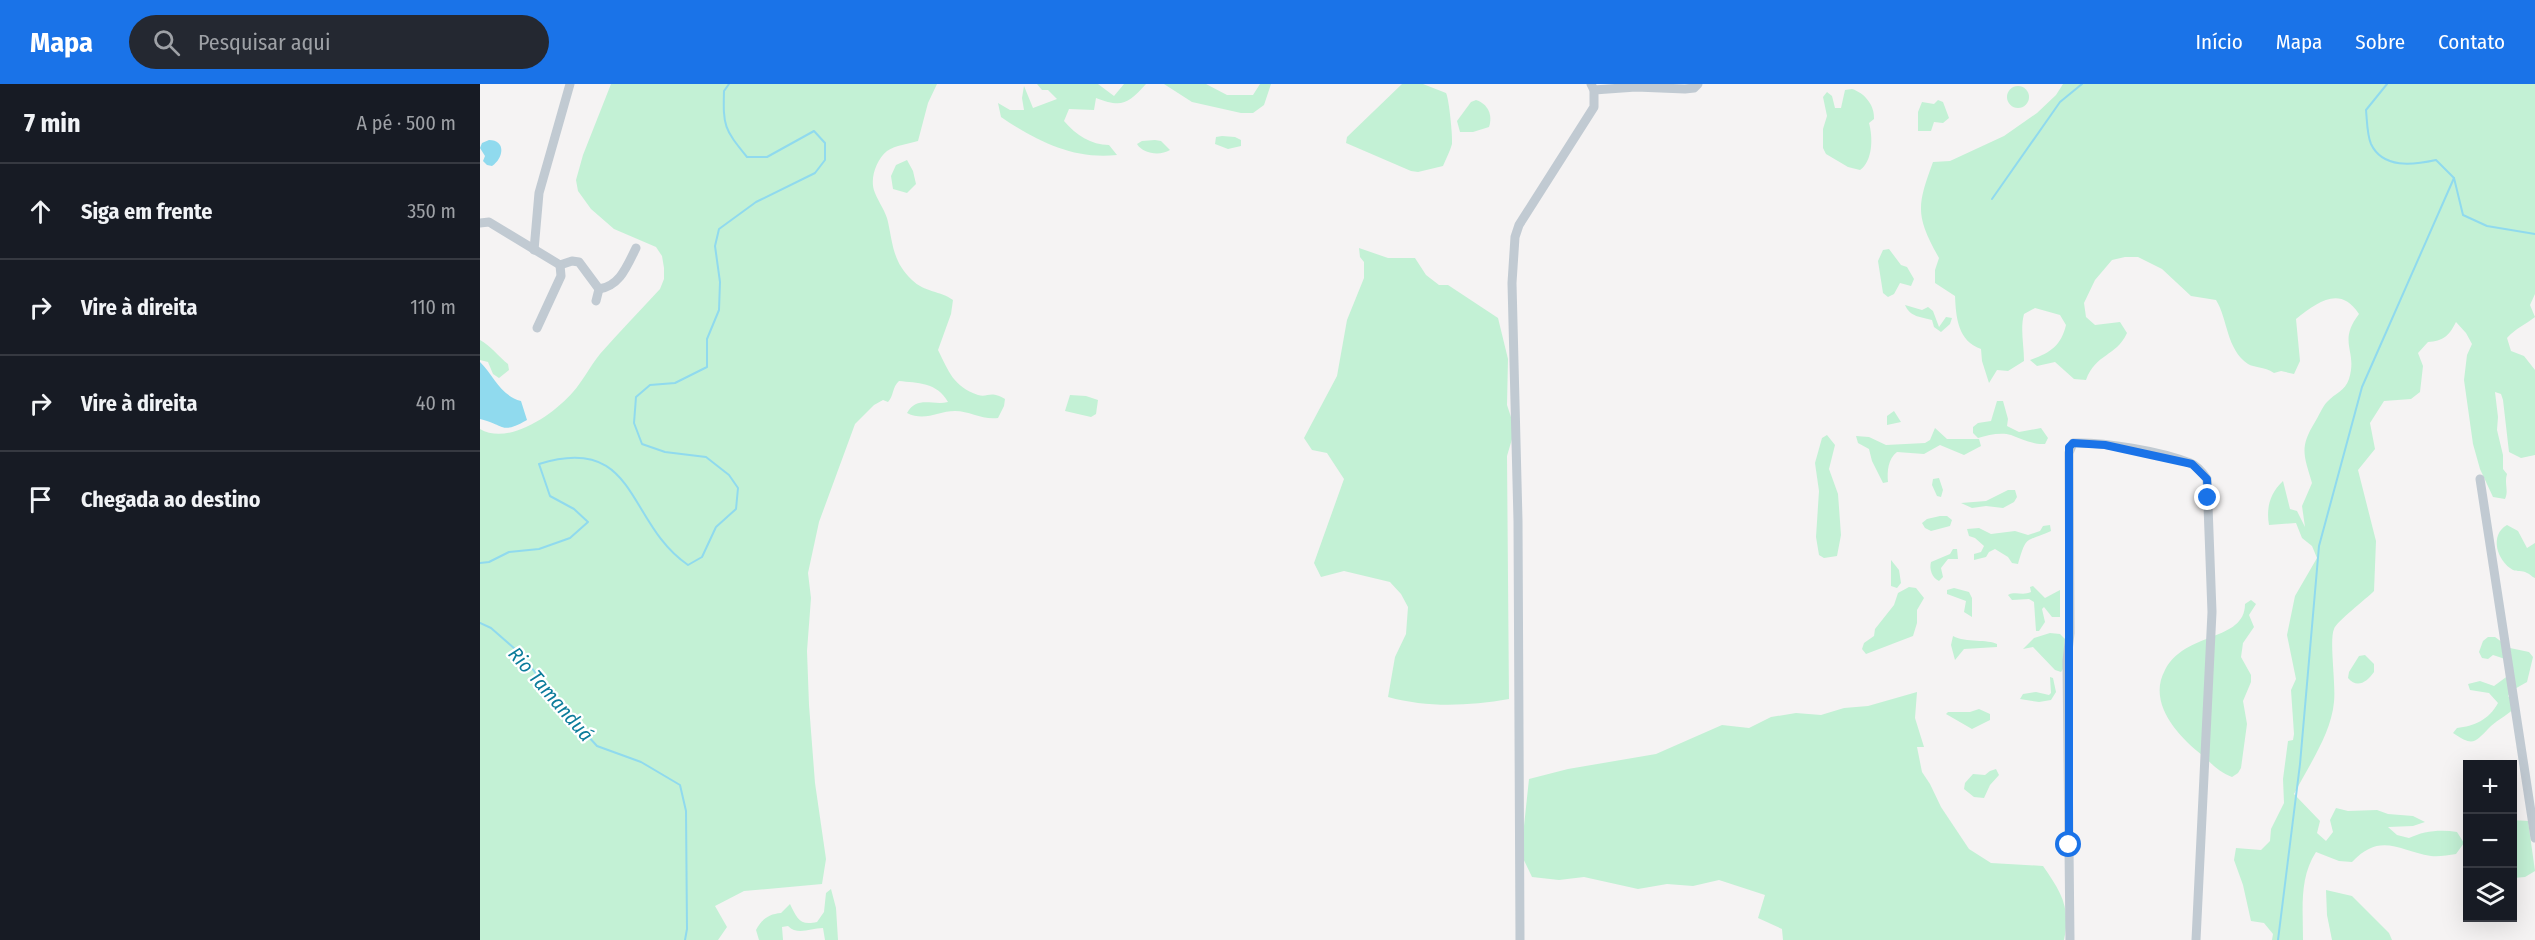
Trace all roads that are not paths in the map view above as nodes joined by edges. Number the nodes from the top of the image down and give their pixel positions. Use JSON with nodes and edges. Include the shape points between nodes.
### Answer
{"nodes":[{"id":1,"x":570,"y":84,"type":"edge"},
{"id":2,"x":1698,"y":84,"type":"edge"},
{"id":3,"x":1593,"y":87,"type":"edge"},
{"id":4,"x":1607,"y":87,"type":"edge"},
{"id":5,"x":480,"y":223,"type":"edge"},
{"id":6,"x":636,"y":248,"type":"dead end"},
{"id":7,"x":534,"y":250,"type":"junction"},
{"id":8,"x":560,"y":265,"type":"junction"},
{"id":9,"x":598,"y":289,"type":"junction"},
{"id":10,"x":596,"y":301,"type":"dead end"},
{"id":11,"x":537,"y":328,"type":"dead end"},
{"id":12,"x":2480,"y":479,"type":"dead end"},
{"id":13,"x":2535,"y":838,"type":"edge"},
{"id":14,"x":1520,"y":940,"type":"edge"},
{"id":15,"x":2070,"y":940,"type":"edge"},
{"id":16,"x":2196,"y":940,"type":"edge"}],
"edges":[{"from":1,"to":7,"type":"street","via":[[539,193]]},
{"from":2,"to":4,"type":"street","via":[[1685,89]]},
{"from":3,"to":4,"type":"street"},
{"from":3,"to":14,"type":"street","via":[[1594,107],[1519,225],[1514,254]]},
{"from":5,"to":7,"type":"street","via":[[489,222]]},
{"from":6,"to":9,"type":"street","via":[[619,279]]},
{"from":7,"to":8,"type":"street"},
{"from":8,"to":9,"type":"street","via":[[579,262]]},
{"from":8,"to":11,"type":"street","via":[[561,276]]},
{"from":9,"to":10,"type":"street"},
{"from":12,"to":13,"type":"street"},
{"from":15,"to":16,"type":"street","via":[[2069,453],[2073,443],[2087,443],[2192,464],[2207,479],[2212,612]]}]}
